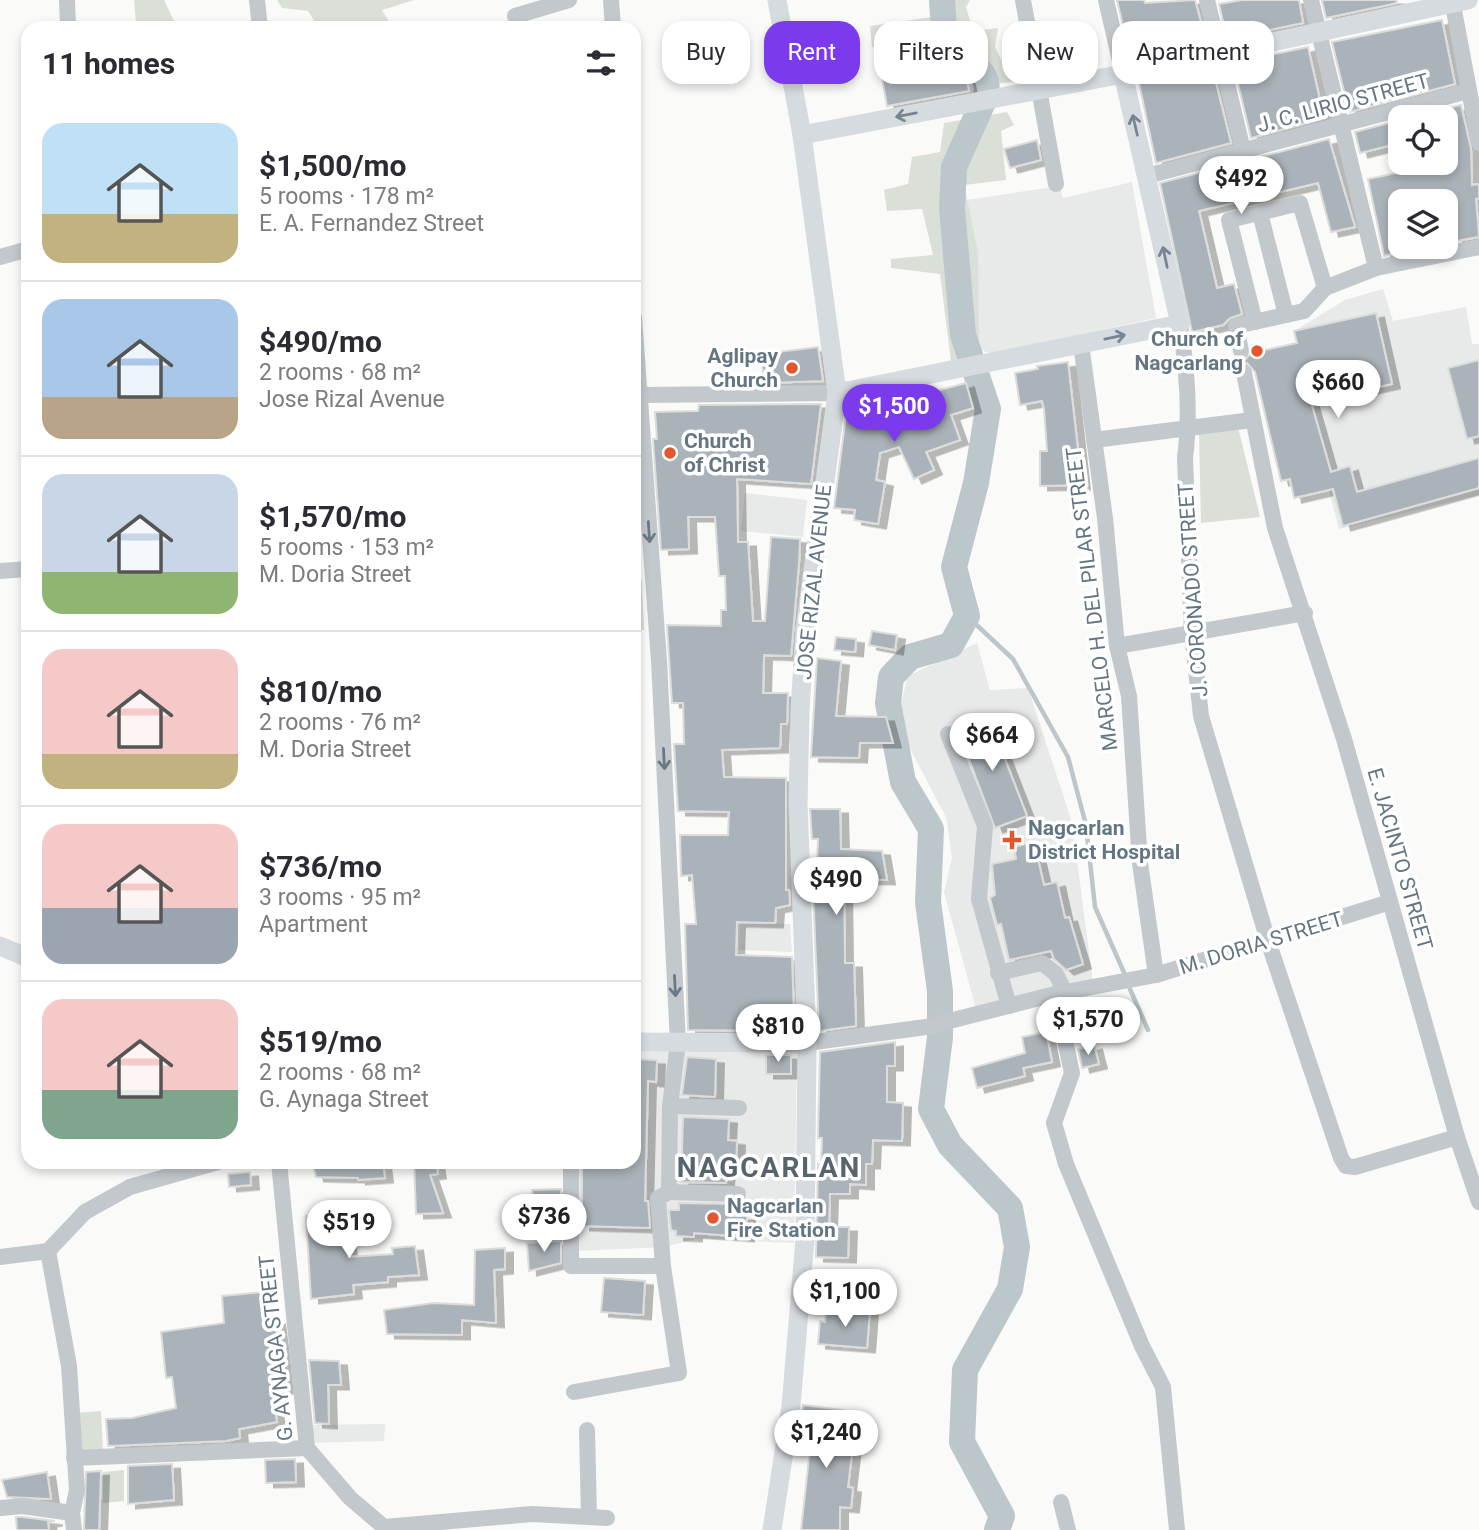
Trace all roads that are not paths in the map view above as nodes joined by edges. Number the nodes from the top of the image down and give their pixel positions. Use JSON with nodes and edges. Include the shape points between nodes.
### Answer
{"nodes":[{"id":1,"x":67,"y":0,"type":"edge"},
{"id":2,"x":257,"y":0,"type":"edge"},
{"id":3,"x":569,"y":0,"type":"edge"},
{"id":4,"x":611,"y":0,"type":"edge"},
{"id":5,"x":777,"y":0,"type":"edge"},
{"id":6,"x":1023,"y":0,"type":"edge"},
{"id":7,"x":1106,"y":0,"type":"edge"},
{"id":8,"x":1207,"y":0,"type":"edge"},
{"id":9,"x":1311,"y":0,"type":"edge"},
{"id":10,"x":1457,"y":1,"type":"edge"},
{"id":11,"x":515,"y":16,"type":"dead end"},
{"id":12,"x":68,"y":21,"type":"edge"},
{"id":13,"x":259,"y":21,"type":"edge"},
{"id":14,"x":612,"y":21,"type":"edge"},
{"id":15,"x":1212,"y":21,"type":"edge"},
{"id":16,"x":1112,"y":26,"type":"edge"},
{"id":17,"x":1318,"y":31,"type":"junction"},
{"id":18,"x":1274,"y":40,"type":"edge"},
{"id":19,"x":1112,"y":76,"type":"edge"},
{"id":20,"x":1125,"y":84,"type":"edge"},
{"id":21,"x":1228,"y":84,"type":"edge"},
{"id":22,"x":1040,"y":90,"type":"junction"},
{"id":23,"x":1468,"y":91,"type":"junction"},
{"id":24,"x":1342,"y":124,"type":"junction"},
{"id":25,"x":802,"y":135,"type":"junction"},
{"id":26,"x":1479,"y":143,"type":"edge"},
{"id":27,"x":1243,"y":150,"type":"junction"},
{"id":28,"x":1147,"y":176,"type":"junction"},
{"id":29,"x":1056,"y":184,"type":"dead end"},
{"id":30,"x":1260,"y":213,"type":"junction"},
{"id":31,"x":1479,"y":247,"type":"edge"},
{"id":32,"x":21,"y":251,"type":"edge"},
{"id":33,"x":0,"y":257,"type":"edge"},
{"id":34,"x":1376,"y":268,"type":"junction"},
{"id":35,"x":1325,"y":288,"type":"junction"},
{"id":36,"x":1286,"y":315,"type":"junction"},
{"id":37,"x":1255,"y":322,"type":"junction"},
{"id":38,"x":1180,"y":324,"type":"junction"},
{"id":39,"x":1081,"y":344,"type":"junction"},
{"id":40,"x":1241,"y":351,"type":"dead end"},
{"id":41,"x":1244,"y":373,"type":"dead end"},
{"id":42,"x":837,"y":393,"type":"junction"},
{"id":43,"x":641,"y":395,"type":"edge"},
{"id":44,"x":1252,"y":421,"type":"junction"},
{"id":45,"x":1189,"y":429,"type":"junction"},
{"id":46,"x":1094,"y":440,"type":"junction"},
{"id":47,"x":641,"y":494,"type":"edge"},
{"id":48,"x":21,"y":570,"type":"edge"},
{"id":49,"x":0,"y":571,"type":"edge"},
{"id":50,"x":1305,"y":613,"type":"junction"},
{"id":51,"x":1192,"y":633,"type":"junction"},
{"id":52,"x":1117,"y":646,"type":"junction"},
{"id":53,"x":948,"y":734,"type":"dead end"},
{"id":54,"x":1390,"y":902,"type":"junction"},
{"id":55,"x":1268,"y":941,"type":"junction"},
{"id":56,"x":0,"y":946,"type":"edge"},
{"id":57,"x":21,"y":955,"type":"edge"},
{"id":58,"x":998,"y":973,"type":"junction"},
{"id":59,"x":1156,"y":975,"type":"junction"},
{"id":60,"x":1060,"y":993,"type":"junction"},
{"id":61,"x":1009,"y":1006,"type":"junction"},
{"id":62,"x":641,"y":1042,"type":"edge"},
{"id":63,"x":678,"y":1043,"type":"junction"},
{"id":64,"x":807,"y":1043,"type":"junction"},
{"id":65,"x":670,"y":1106,"type":"junction"},
{"id":66,"x":739,"y":1108,"type":"dead end"},
{"id":67,"x":1457,"y":1137,"type":"junction"},
{"id":68,"x":192,"y":1169,"type":"edge"},
{"id":69,"x":280,"y":1169,"type":"edge"},
{"id":70,"x":571,"y":1169,"type":"edge"},
{"id":71,"x":669,"y":1192,"type":"junction"},
{"id":72,"x":738,"y":1194,"type":"dead end"},
{"id":73,"x":1479,"y":1202,"type":"edge"},
{"id":74,"x":48,"y":1251,"type":"junction"},
{"id":75,"x":0,"y":1258,"type":"edge"},
{"id":76,"x":663,"y":1266,"type":"junction"},
{"id":77,"x":574,"y":1392,"type":"dead end"},
{"id":78,"x":587,"y":1430,"type":"dead end"},
{"id":79,"x":307,"y":1448,"type":"junction"},
{"id":80,"x":74,"y":1458,"type":"junction"},
{"id":81,"x":1061,"y":1502,"type":"dead end"},
{"id":82,"x":0,"y":1508,"type":"edge"},
{"id":83,"x":589,"y":1517,"type":"junction"},
{"id":84,"x":607,"y":1518,"type":"dead end"},
{"id":85,"x":73,"y":1522,"type":"edge"},
{"id":86,"x":436,"y":1527,"type":"edge"},
{"id":87,"x":772,"y":1530,"type":"edge"},
{"id":88,"x":1068,"y":1530,"type":"edge"},
{"id":89,"x":1177,"y":1530,"type":"edge"}],
"edges":[{"from":1,"to":12,"type":"street"},
{"from":2,"to":13,"type":"street"},
{"from":3,"to":11,"type":"street"},
{"from":4,"to":14,"type":"street"},
{"from":5,"to":25,"type":"main road","name":"JOSE RIZAL AVENUE"},
{"from":6,"to":22,"type":"street"},
{"from":7,"to":16,"type":"street","name":"J. CORONADO STREET"},
{"from":8,"to":15,"type":"street"},
{"from":9,"to":17,"type":"street"},
{"from":10,"to":17,"type":"main road"},
{"from":10,"to":23,"type":"street"},
{"from":17,"to":18,"type":"main road"},
{"from":17,"to":24,"type":"street"},
{"from":19,"to":22,"type":"main road"},
{"from":28,"to":20,"type":"main road","name":"J. CORONADO STREET","one_way":true},
{"from":21,"to":27,"type":"street"},
{"from":22,"to":25,"type":"main road","one_way":true},
{"from":22,"to":29,"type":"street"},
{"from":23,"to":24,"type":"street","name":"J. C. LIRIO STREET"},
{"from":23,"to":26,"type":"street"},
{"from":24,"to":27,"type":"street","name":"J. C. LIRIO STREET"},
{"from":24,"to":34,"type":"street"},
{"from":25,"to":42,"type":"main road","name":"JOSE RIZAL AVENUE"},
{"from":27,"to":28,"type":"street","name":"J. C. LIRIO STREET"},
{"from":38,"to":28,"type":"main road","name":"J. CORONADO STREET","one_way":true},
{"from":30,"to":35,"type":"street","via":[[1300,204]]},
{"from":30,"to":36,"type":"street"},
{"from":30,"to":37,"type":"street","via":[[1229,220]]},
{"from":31,"to":34,"type":"street"},
{"from":32,"to":33,"type":"street"},
{"from":34,"to":35,"type":"street"},
{"from":35,"to":36,"type":"street","via":[[1304,311]]},
{"from":36,"to":37,"type":"street"},
{"from":37,"to":40,"type":"street","via":[[1237,326]]},
{"from":39,"to":38,"type":"main road","one_way":true},
{"from":38,"to":45,"type":"street","name":"J. CORONADO STREET"},
{"from":39,"to":42,"type":"main road"},
{"from":39,"to":46,"type":"street","name":"MARCELO H. DEL PILAR STREET"},
{"from":41,"to":44,"type":"street","name":"E. JACINTO STREET"},
{"from":42,"to":43,"type":"street"},
{"from":42,"to":64,"type":"main road","name":"JOSE RIZAL AVENUE","via":[[805,629],[800,711]]},
{"from":44,"to":45,"type":"street"},
{"from":44,"to":50,"type":"street","name":"E. JACINTO STREET","via":[[1275,528]]},
{"from":45,"to":46,"type":"street"},
{"from":45,"to":51,"type":"street","name":"J. CORONADO STREET","via":[[1185,458]]},
{"from":46,"to":52,"type":"street","name":"MARCELO H. DEL PILAR STREET"},
{"from":47,"to":63,"type":"street","one_way":true,"via":[[659,661]]},
{"from":48,"to":49,"type":"street"},
{"from":50,"to":51,"type":"street"},
{"from":50,"to":54,"type":"street","name":"E. JACINTO STREET"},
{"from":51,"to":52,"type":"street"},
{"from":51,"to":55,"type":"street","name":"J. CORONADO STREET","via":[[1201,716]]},
{"from":52,"to":59,"type":"street","name":"MARCELO H. DEL PILAR STREET","via":[[1129,696],[1140,863]]},
{"from":53,"to":58,"type":"street","via":[[985,826],[979,899]]},
{"from":54,"to":55,"type":"street","name":"M. DORIA STREET"},
{"from":54,"to":67,"type":"street","name":"E. JACINTO STREET"},
{"from":55,"to":59,"type":"street","name":"M. DORIA STREET"},
{"from":55,"to":67,"type":"street","name":"J. CORONADO STREET","via":[[1346,1166]]},
{"from":56,"to":57,"type":"main road"},
{"from":58,"to":60,"type":"street","via":[[1042,963],[1056,974]]},
{"from":58,"to":61,"type":"street"},
{"from":59,"to":60,"type":"street","name":"M. DORIA STREET"},
{"from":60,"to":61,"type":"street","name":"M. DORIA STREET"},
{"from":60,"to":89,"type":"street","via":[[1072,1073],[1054,1123],[1066,1164],[1163,1387]]},
{"from":61,"to":64,"type":"street","name":"M. DORIA STREET","via":[[926,1027]]},
{"from":62,"to":63,"type":"main road","name":"M. DORIA STREET"},
{"from":63,"to":64,"type":"main road","name":"M. DORIA STREET"},
{"from":63,"to":65,"type":"street"},
{"from":64,"to":87,"type":"main road","name":"JOSE RIZAL AVENUE","via":[[805,1240],[791,1406]]},
{"from":65,"to":66,"type":"street"},
{"from":65,"to":71,"type":"street"},
{"from":67,"to":73,"type":"street","name":"E. JACINTO STREET"},
{"from":68,"to":74,"type":"street","via":[[130,1186],[85,1212]]},
{"from":69,"to":79,"type":"street","name":"G. AYNAGA STREET"},
{"from":70,"to":76,"type":"street","via":[[571,1266]]},
{"from":71,"to":72,"type":"street"},
{"from":71,"to":76,"type":"street","via":[[658,1198]]},
{"from":74,"to":75,"type":"street"},
{"from":74,"to":80,"type":"street","via":[[69,1366]]},
{"from":76,"to":77,"type":"street","via":[[679,1373]]},
{"from":78,"to":83,"type":"street"},
{"from":79,"to":80,"type":"street"},
{"from":79,"to":86,"type":"street","name":"G. AYNAGA STREET","via":[[349,1499],[384,1527]]},
{"from":80,"to":85,"type":"street"},
{"from":81,"to":88,"type":"street"},
{"from":82,"to":85,"type":"street","via":[[22,1506]]},
{"from":83,"to":84,"type":"street","name":"G. AYNAGA STREET"},
{"from":83,"to":86,"type":"street","name":"G. AYNAGA STREET","via":[[532,1514]]}]}
